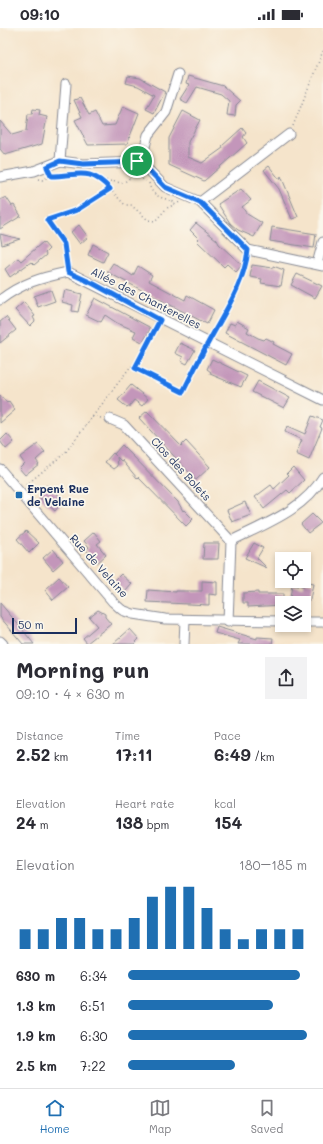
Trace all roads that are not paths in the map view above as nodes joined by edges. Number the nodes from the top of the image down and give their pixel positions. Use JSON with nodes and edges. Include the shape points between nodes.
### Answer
{"nodes":[{"id":1,"x":178,"y":74,"type":"dead end"},
{"id":2,"x":66,"y":84,"type":"dead end"},
{"id":3,"x":289,"y":134,"type":"road end"},
{"id":4,"x":60,"y":161,"type":"junction"},
{"id":5,"x":141,"y":162,"type":"junction"},
{"id":6,"x":0,"y":178,"type":"edge"},
{"id":7,"x":196,"y":200,"type":"junction"},
{"id":8,"x":323,"y":242,"type":"edge"},
{"id":9,"x":320,"y":265,"type":"edge"},
{"id":10,"x":0,"y":300,"type":"edge"},
{"id":11,"x":323,"y":400,"type":"edge"},
{"id":12,"x":110,"y":419,"type":"dead end"},
{"id":13,"x":0,"y":469,"type":"edge"},
{"id":14,"x":323,"y":477,"type":"edge"},
{"id":15,"x":231,"y":541,"type":"junction"},
{"id":16,"x":185,"y":620,"type":"junction"},
{"id":17,"x":275,"y":621,"type":"edge"},
{"id":18,"x":228,"y":622,"type":"junction"},
{"id":19,"x":311,"y":622,"type":"edge"},
{"id":20,"x":323,"y":622,"type":"edge"},
{"id":21,"x":0,"y":641,"type":"edge"},
{"id":22,"x":3,"y":644,"type":"edge"},
{"id":23,"x":184,"y":644,"type":"edge"}],
"edges":[{"from":1,"to":5,"type":"street","via":[[166,112],[148,135]]},
{"from":2,"to":4,"type":"street"},
{"from":3,"to":7,"type":"street"},
{"from":4,"to":5,"type":"street","via":[[83,164]]},
{"from":4,"to":6,"type":"street","via":[[47,167]]},
{"from":5,"to":7,"type":"street","via":[[165,187]]},
{"from":7,"to":9,"type":"street","via":[[248,250]]},
{"from":8,"to":9,"type":"street"},
{"from":10,"to":11,"type":"street","name":"Allée des Chanterelles","via":[[14,289],[39,278],[68,272]]},
{"from":12,"to":15,"type":"street","name":"Clos des Bolets","via":[[124,425]]},
{"from":13,"to":16,"type":"street","name":"Rue de Velaine","via":[[97,586],[122,610],[149,618]]},
{"from":14,"to":15,"type":"street","via":[[315,490],[300,504]]},
{"from":15,"to":18,"type":"street"},
{"from":16,"to":18,"type":"street","name":"Rue de Velaine"},
{"from":16,"to":23,"type":"street"},
{"from":17,"to":18,"type":"street","name":"Rue de Velaine"},
{"from":19,"to":20,"type":"street"},
{"from":21,"to":22,"type":"street"}]}
